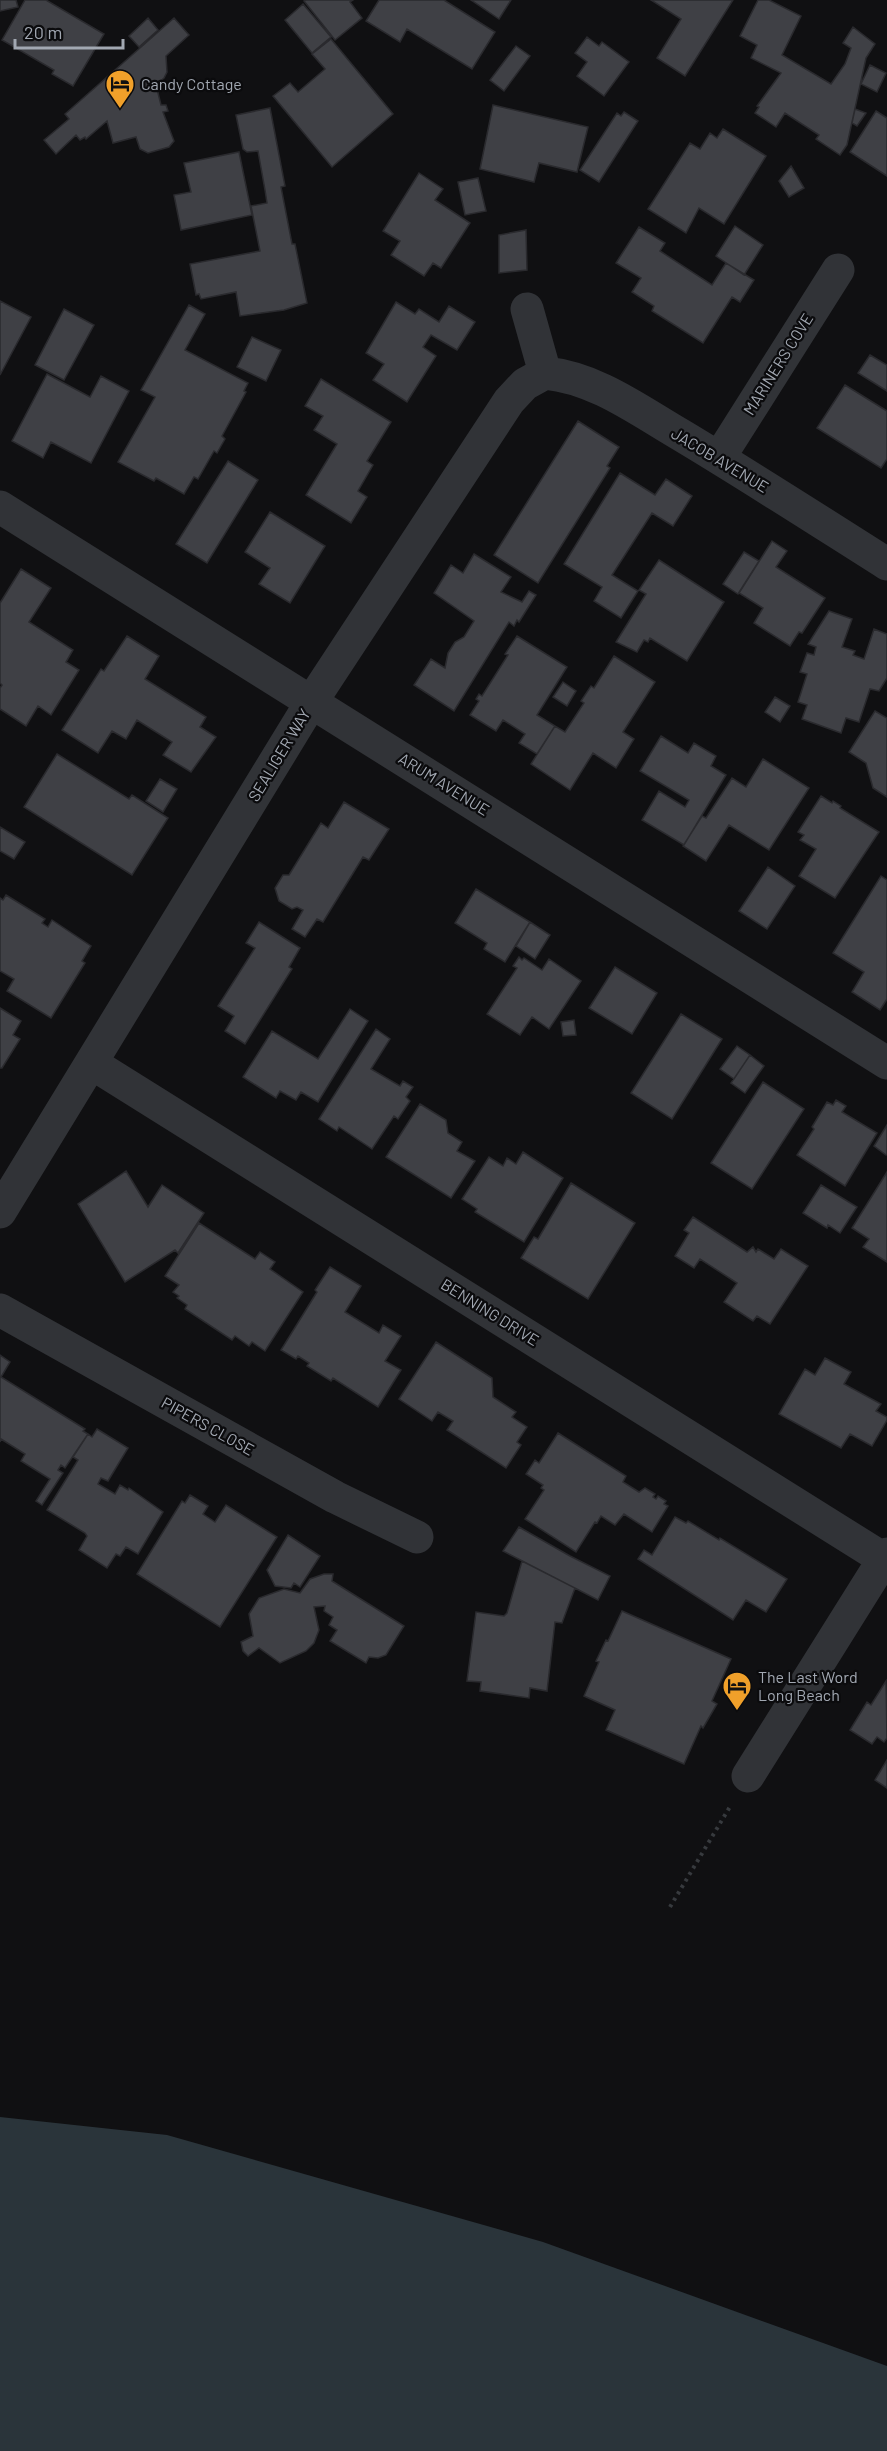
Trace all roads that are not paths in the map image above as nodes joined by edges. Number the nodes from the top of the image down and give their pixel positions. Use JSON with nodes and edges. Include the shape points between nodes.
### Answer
{"nodes":[{"id":1,"x":838,"y":270,"type":"dead end"},
{"id":2,"x":527,"y":309,"type":"dead end"},
{"id":3,"x":545,"y":374,"type":"junction"},
{"id":4,"x":719,"y":458,"type":"junction"},
{"id":5,"x":0,"y":507,"type":"edge"},
{"id":6,"x":887,"y":564,"type":"edge"},
{"id":7,"x":312,"y":701,"type":"junction"},
{"id":8,"x":93,"y":1064,"type":"junction"},
{"id":9,"x":887,"y":1064,"type":"edge"},
{"id":10,"x":0,"y":1212,"type":"edge"},
{"id":11,"x":0,"y":1310,"type":"edge"},
{"id":12,"x":417,"y":1538,"type":"dead end"},
{"id":13,"x":886,"y":1558,"type":"edge"},
{"id":14,"x":748,"y":1776,"type":"road end"}],
"edges":[{"from":1,"to":4,"type":"street","name":"MARINERS COVE"},
{"from":2,"to":3,"type":"street"},
{"from":3,"to":4,"type":"street","name":"JACOB AVENUE","via":[[565,375],[594,384]]},
{"from":3,"to":7,"type":"street","name":"SEALIGER WAY","via":[[525,384],[509,401]]},
{"from":4,"to":6,"type":"street","name":"JACOB AVENUE"},
{"from":5,"to":7,"type":"street","name":"ARUM AVENUE"},
{"from":7,"to":8,"type":"street","name":"SEALIGER WAY"},
{"from":7,"to":9,"type":"street","name":"ARUM AVENUE"},
{"from":8,"to":10,"type":"street","name":"SEALIGER WAY"},
{"from":8,"to":13,"type":"street","name":"BENNING DRIVE"},
{"from":11,"to":12,"type":"street","name":"PIPERS CLOSE","via":[[335,1497]]},
{"from":13,"to":14,"type":"street"}]}
